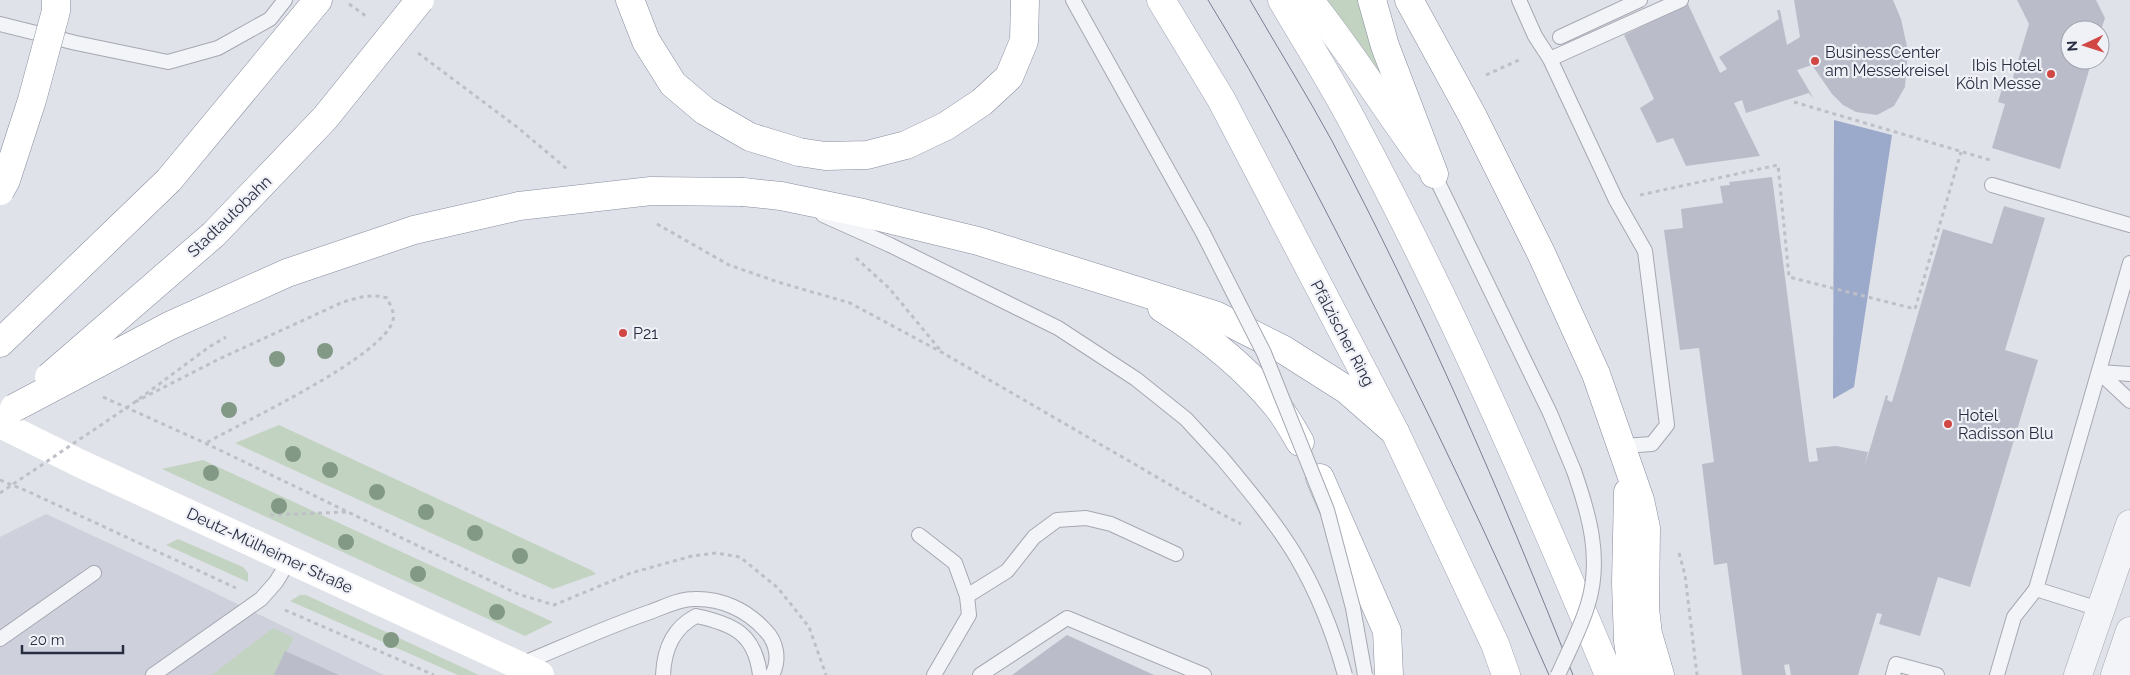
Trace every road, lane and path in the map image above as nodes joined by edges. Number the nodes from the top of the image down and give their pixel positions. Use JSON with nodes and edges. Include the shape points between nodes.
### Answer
{"nodes":[{"id":1,"x":56,"y":0,"type":"edge"},
{"id":2,"x":285,"y":0,"type":"edge"},
{"id":3,"x":318,"y":0,"type":"edge"},
{"id":4,"x":344,"y":0,"type":"edge"},
{"id":5,"x":420,"y":0,"type":"edge"},
{"id":6,"x":630,"y":0,"type":"edge"},
{"id":7,"x":1024,"y":0,"type":"edge"},
{"id":8,"x":1073,"y":0,"type":"edge"},
{"id":9,"x":1161,"y":0,"type":"edge"},
{"id":10,"x":1282,"y":0,"type":"edge"},
{"id":11,"x":1309,"y":0,"type":"edge"},
{"id":12,"x":1372,"y":0,"type":"edge"},
{"id":13,"x":1409,"y":0,"type":"edge"},
{"id":14,"x":1519,"y":0,"type":"edge"},
{"id":15,"x":1640,"y":0,"type":"edge"},
{"id":16,"x":1681,"y":0,"type":"edge"},
{"id":17,"x":367,"y":16,"type":"dead end"},
{"id":18,"x":0,"y":24,"type":"edge"},
{"id":19,"x":1560,"y":37,"type":"dead end"},
{"id":20,"x":413,"y":49,"type":"dead end"},
{"id":21,"x":1550,"y":59,"type":"junction"},
{"id":22,"x":1489,"y":74,"type":"dead end"},
{"id":23,"x":1794,"y":102,"type":"dead end"},
{"id":24,"x":569,"y":170,"type":"dead end"},
{"id":25,"x":1434,"y":174,"type":"junction"},
{"id":26,"x":1992,"y":185,"type":"dead end"},
{"id":27,"x":0,"y":191,"type":"edge"},
{"id":28,"x":781,"y":196,"type":"junction"},
{"id":29,"x":1616,"y":200,"type":"junction"},
{"id":30,"x":650,"y":220,"type":"dead end"},
{"id":31,"x":2130,"y":225,"type":"edge"},
{"id":32,"x":849,"y":252,"type":"dead end"},
{"id":33,"x":2130,"y":263,"type":"edge"},
{"id":34,"x":1129,"y":288,"type":"junction"},
{"id":35,"x":235,"y":332,"type":"dead end"},
{"id":36,"x":0,"y":343,"type":"edge"},
{"id":37,"x":943,"y":353,"type":"junction"},
{"id":38,"x":2099,"y":372,"type":"junction"},
{"id":39,"x":2130,"y":374,"type":"edge"},
{"id":40,"x":102,"y":396,"type":"dead end"},
{"id":41,"x":135,"y":402,"type":"junction"},
{"id":42,"x":2130,"y":402,"type":"edge"},
{"id":43,"x":5,"y":417,"type":"edge"},
{"id":44,"x":1395,"y":432,"type":"junction"},
{"id":45,"x":205,"y":443,"type":"junction"},
{"id":46,"x":1626,"y":458,"type":"junction"},
{"id":47,"x":0,"y":480,"type":"edge"},
{"id":48,"x":0,"y":493,"type":"edge"},
{"id":49,"x":347,"y":512,"type":"junction"},
{"id":50,"x":268,"y":515,"type":"dead end"},
{"id":51,"x":2130,"y":524,"type":"edge"},
{"id":52,"x":1245,"y":525,"type":"dead end"},
{"id":53,"x":919,"y":535,"type":"dead end"},
{"id":54,"x":1176,"y":554,"type":"dead end"},
{"id":55,"x":290,"y":559,"type":"junction"},
{"id":56,"x":94,"y":574,"type":"dead end"},
{"id":57,"x":2036,"y":589,"type":"junction"},
{"id":58,"x":967,"y":596,"type":"junction"},
{"id":59,"x":261,"y":599,"type":"junction"},
{"id":60,"x":2102,"y":610,"type":"junction"},
{"id":61,"x":2130,"y":631,"type":"edge"},
{"id":62,"x":0,"y":638,"type":"edge"},
{"id":63,"x":529,"y":670,"type":"edge"},
{"id":64,"x":154,"y":675,"type":"edge"},
{"id":65,"x":434,"y":675,"type":"edge"},
{"id":66,"x":664,"y":675,"type":"edge"},
{"id":67,"x":760,"y":675,"type":"edge"},
{"id":68,"x":772,"y":675,"type":"edge"},
{"id":69,"x":826,"y":675,"type":"edge"},
{"id":70,"x":934,"y":675,"type":"edge"},
{"id":71,"x":980,"y":675,"type":"edge"},
{"id":72,"x":1204,"y":675,"type":"edge"},
{"id":73,"x":1345,"y":675,"type":"edge"},
{"id":74,"x":1365,"y":675,"type":"edge"},
{"id":75,"x":1389,"y":675,"type":"edge"},
{"id":76,"x":1506,"y":675,"type":"edge"},
{"id":77,"x":1558,"y":675,"type":"edge"},
{"id":78,"x":1609,"y":675,"type":"edge"},
{"id":79,"x":1633,"y":675,"type":"edge"},
{"id":80,"x":1660,"y":675,"type":"edge"},
{"id":81,"x":1893,"y":675,"type":"edge"},
{"id":82,"x":1937,"y":675,"type":"edge"},
{"id":83,"x":1998,"y":675,"type":"edge"},
{"id":84,"x":2078,"y":675,"type":"edge"},
{"id":85,"x":2115,"y":675,"type":"edge"}],
"edges":[{"from":1,"to":27,"type":"main road","bridge":true,"via":[[56,11],[32,100]]},
{"from":2,"to":18,"type":"lane","via":[[270,19],[218,48],[168,62]]},
{"from":3,"to":36,"type":"main road","via":[[169,180]]},
{"from":4,"to":17,"type":"path"},
{"from":5,"to":43,"type":"main road","name":"Stadtautobahn","bridge":true,"via":[[325,118],[214,234]]},
{"from":6,"to":7,"type":"main road","via":[[646,41],[673,84],[705,111],[750,137],[799,152],[826,156],[867,155],[899,147],[946,126],[982,102],[1009,77],[1024,41]]},
{"from":8,"to":74,"type":"lane","bridge":true,"via":[[1204,233],[1264,353],[1327,510]]},
{"from":9,"to":44,"type":"main road","name":"Pfälzischer Ring","via":[[1221,99]]},
{"from":10,"to":78,"type":"main road","via":[[1354,123],[1453,320],[1536,499]]},
{"from":11,"to":25,"type":"main road"},
{"from":12,"to":25,"type":"main road","via":[[1385,46]]},
{"from":13,"to":46,"type":"main road","via":[[1472,115],[1541,253],[1596,374]]},
{"from":14,"to":21,"type":"lane","via":[[1535,36]]},
{"from":15,"to":19,"type":"lane"},
{"from":16,"to":21,"type":"lane"},
{"from":20,"to":24,"type":"path","via":[[517,126]]},
{"from":21,"to":22,"type":"path","via":[[1529,55]]},
{"from":21,"to":29,"type":"lane"},
{"from":23,"to":29,"type":"path","via":[[1961,152],[1915,309],[1789,277],[1778,165]]},
{"from":25,"to":77,"type":"lane","bridge":true,"via":[[1550,413],[1588,514],[1594,557],[1588,603]]},
{"from":26,"to":31,"type":"lane"},
{"from":28,"to":34,"type":"main road","via":[[978,241]]},
{"from":28,"to":43,"type":"main road","bridge":true,"via":[[743,192],[651,191],[519,206],[414,230],[279,277],[169,326]]},
{"from":28,"to":73,"type":"lane","bridge":true,"via":[[1058,328],[1136,378],[1186,419],[1248,490],[1297,558],[1321,608]]},
{"from":29,"to":46,"type":"lane","via":[[1645,251],[1667,425],[1652,444]]},
{"from":30,"to":37,"type":"path","via":[[729,265],[850,303]]},
{"from":32,"to":37,"type":"path","via":[[889,288]]},
{"from":33,"to":38,"type":"lane"},
{"from":34,"to":44,"type":"main road","via":[[1215,314],[1284,350],[1348,390]]},
{"from":34,"to":75,"type":"main road","via":[[1197,330],[1242,369],[1278,407],[1314,464],[1387,630]]},
{"from":35,"to":41,"type":"path","bridge":true,"via":[[172,372]]},
{"from":37,"to":52,"type":"path","via":[[1210,508]]},
{"from":38,"to":39,"type":"lane"},
{"from":38,"to":42,"type":"lane"},
{"from":38,"to":57,"type":"lane"},
{"from":40,"to":45,"type":"path"},
{"from":41,"to":45,"type":"path","bridge":true,"via":[[342,302],[379,295],[387,298],[393,319],[387,332],[356,359],[315,385]]},
{"from":41,"to":48,"type":"path","bridge":true},
{"from":43,"to":55,"type":"main road","name":"Deutz-Mülheimer Straße","via":[[79,463]]},
{"from":44,"to":76,"type":"main road","name":"Pfälzischer Ring","via":[[1495,644]]},
{"from":45,"to":49,"type":"path"},
{"from":46,"to":79,"type":"main road","via":[[1626,583]]},
{"from":46,"to":80,"type":"main road","via":[[1646,528],[1645,609],[1648,634]]},
{"from":47,"to":59,"type":"path"},
{"from":49,"to":50,"type":"path"},
{"from":49,"to":69,"type":"path","via":[[518,594],[554,605],[631,573],[692,556],[716,553],[740,557],[778,588],[809,627]]},
{"from":51,"to":60,"type":"street"},
{"from":53,"to":58,"type":"lane","via":[[955,564]]},
{"from":54,"to":58,"type":"lane","via":[[1111,524],[1086,518],[1057,520],[1034,537],[1007,571]]},
{"from":55,"to":59,"type":"lane"},
{"from":55,"to":63,"type":"main road","name":"Deutz-Mülheimer Straße"},
{"from":56,"to":62,"type":"lane"},
{"from":57,"to":60,"type":"lane"},
{"from":57,"to":83,"type":"lane","via":[[2014,617]]},
{"from":58,"to":70,"type":"lane","via":[[969,615]]},
{"from":59,"to":64,"type":"lane"},
{"from":59,"to":65,"type":"path"},
{"from":60,"to":84,"type":"street"},
{"from":61,"to":85,"type":"street"},
{"from":63,"to":68,"type":"lane","via":[[632,618],[694,598],[738,608],[767,632],[777,658]]},
{"from":66,"to":67,"type":"lane","via":[[666,652],[675,634],[696,616],[730,626],[745,637],[758,657]]},
{"from":71,"to":72,"type":"lane","via":[[1067,618]]},
{"from":81,"to":82,"type":"lane","via":[[1896,664]]}]}
